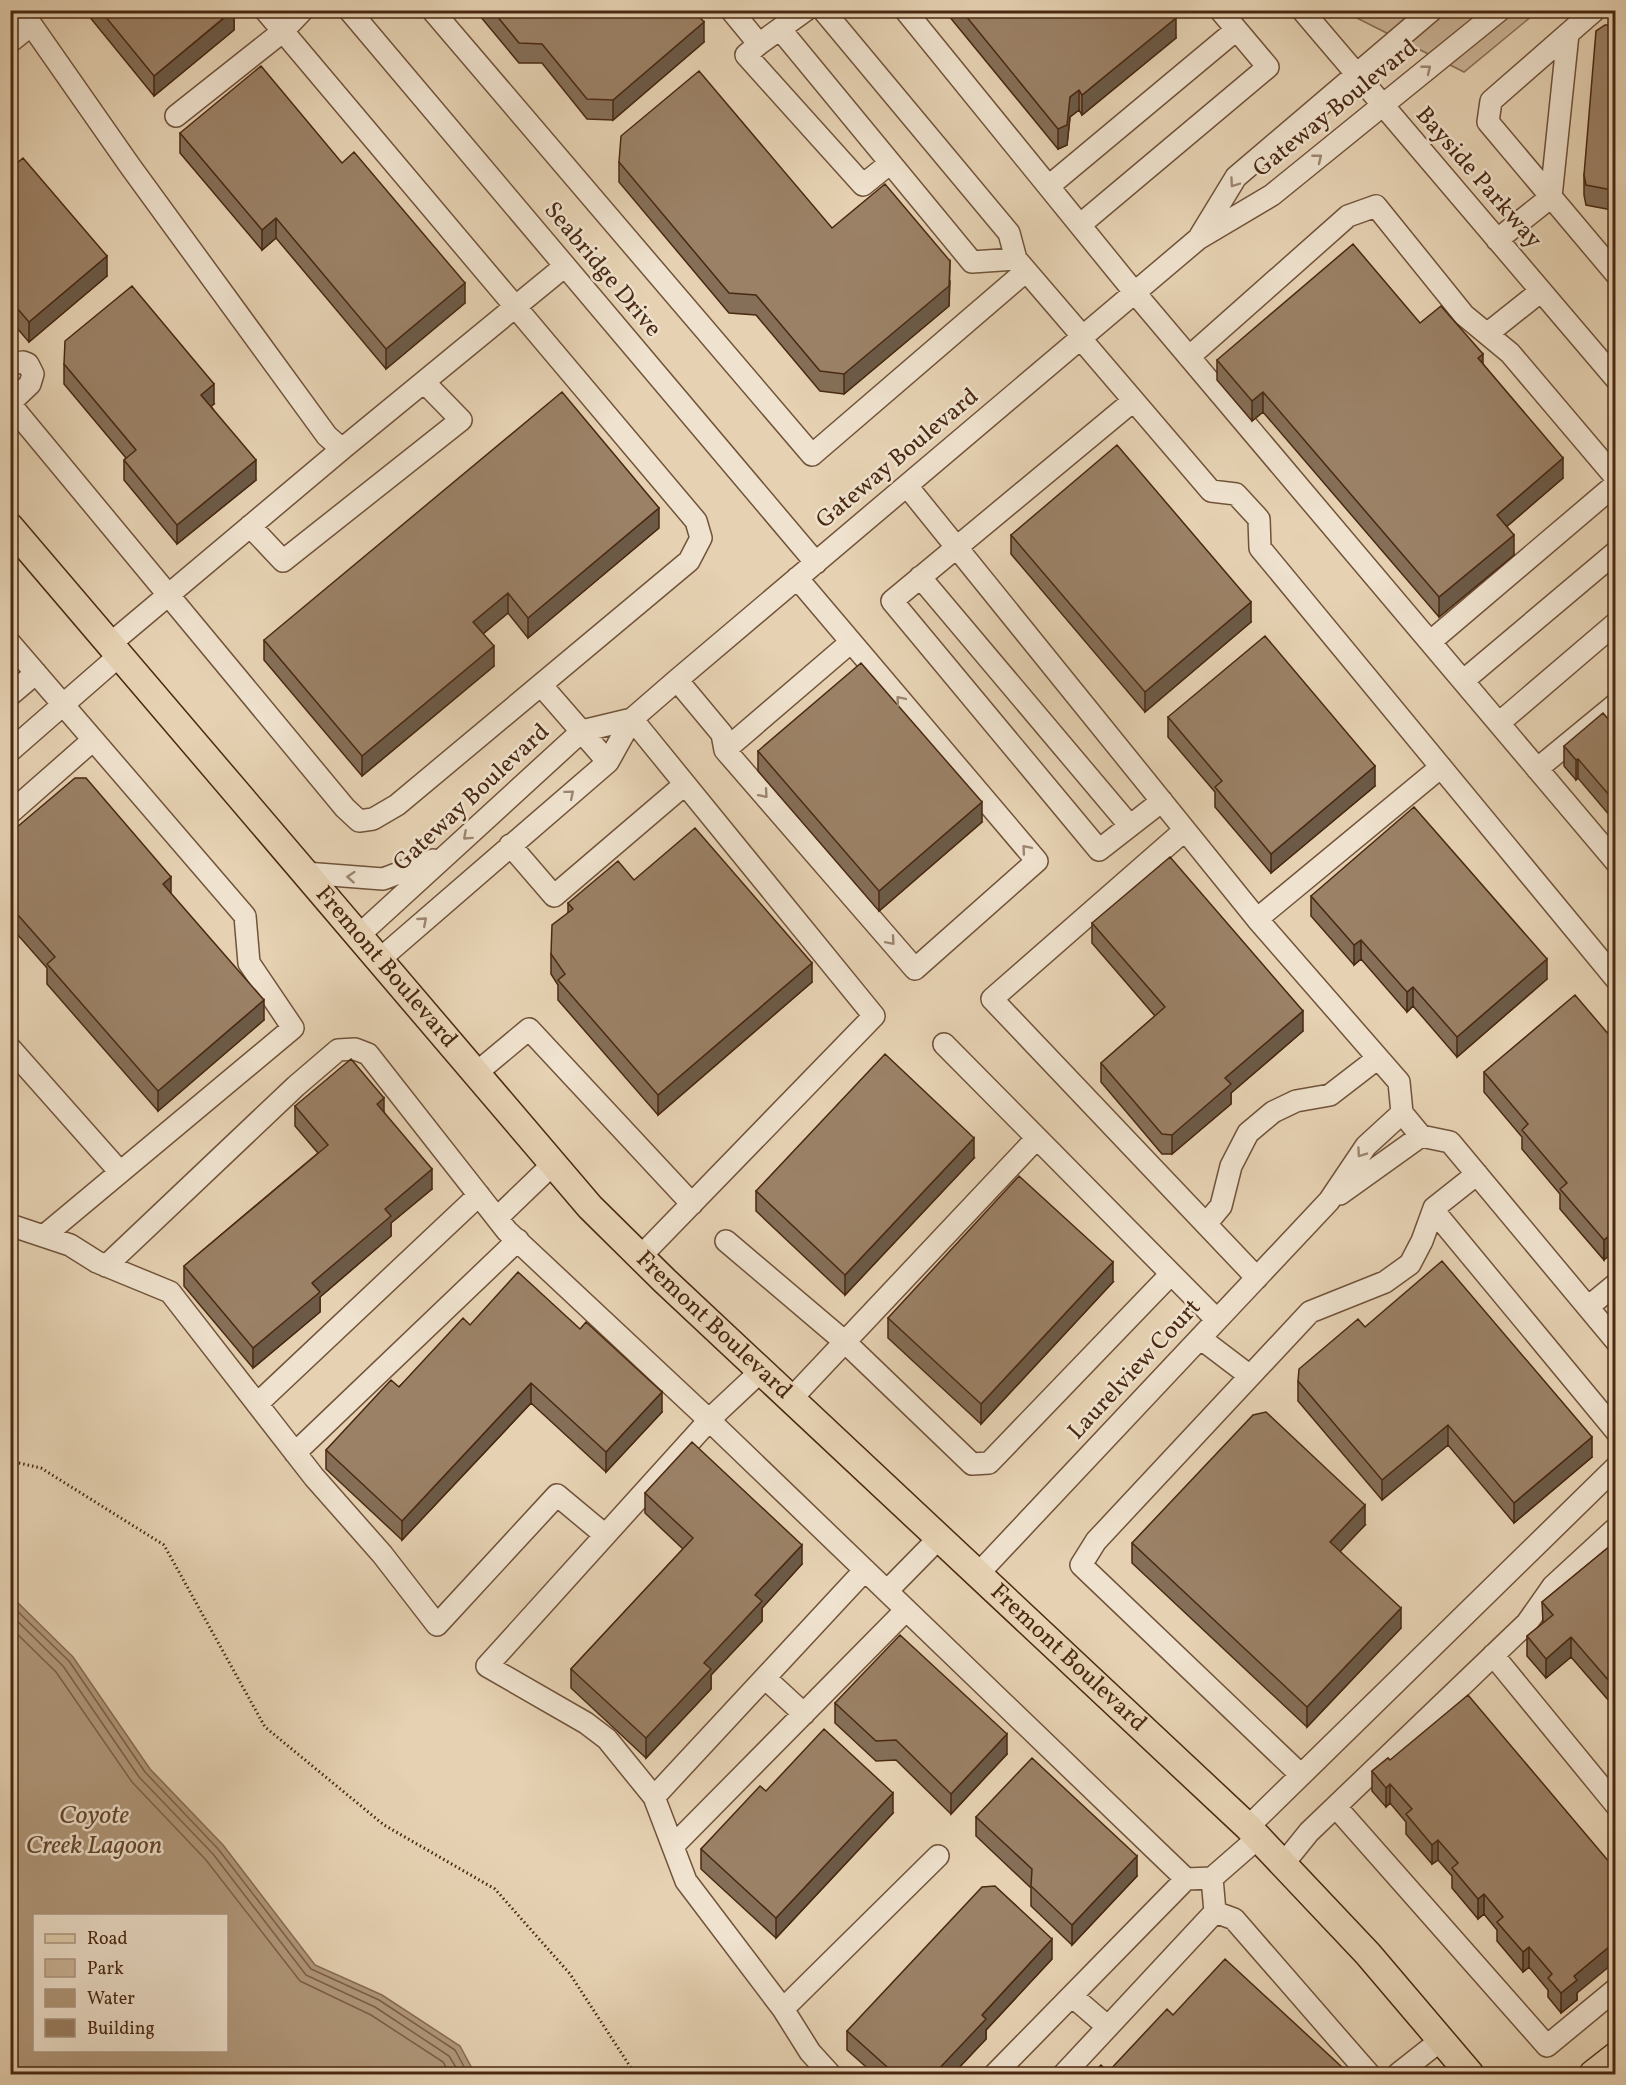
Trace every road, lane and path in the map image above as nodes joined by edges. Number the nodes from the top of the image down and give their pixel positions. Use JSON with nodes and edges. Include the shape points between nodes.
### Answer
{"nodes":[{"id":1,"x":265,"y":10,"type":"edge"},
{"id":2,"x":303,"y":10,"type":"edge"},
{"id":3,"x":432,"y":10,"type":"edge"},
{"id":4,"x":731,"y":10,"type":"edge"},
{"id":5,"x":806,"y":10,"type":"edge"},
{"id":6,"x":823,"y":10,"type":"edge"},
{"id":7,"x":905,"y":10,"type":"edge"},
{"id":8,"x":1220,"y":10,"type":"edge"},
{"id":9,"x":1302,"y":10,"type":"edge"},
{"id":10,"x":1432,"y":10,"type":"edge"},
{"id":11,"x":1500,"y":10,"type":"edge"},
{"id":12,"x":1595,"y":10,"type":"edge"},
{"id":13,"x":359,"y":14,"type":"edge"},
{"id":14,"x":26,"y":18,"type":"edge"},
{"id":15,"x":780,"y":29,"type":"junction"},
{"id":16,"x":1236,"y":30,"type":"junction"},
{"id":17,"x":282,"y":32,"type":"junction"},
{"id":18,"x":1568,"y":34,"type":"junction"},
{"id":19,"x":10,"y":42,"type":"edge"},
{"id":20,"x":759,"y":44,"type":"junction"},
{"id":21,"x":1357,"y":76,"type":"junction"},
{"id":22,"x":1382,"y":105,"type":"junction"},
{"id":23,"x":176,"y":116,"type":"dead end"},
{"id":24,"x":889,"y":164,"type":"junction"},
{"id":25,"x":1050,"y":186,"type":"junction"},
{"id":26,"x":1551,"y":197,"type":"junction"},
{"id":27,"x":1081,"y":224,"type":"junction"},
{"id":28,"x":1198,"y":239,"type":"junction"},
{"id":29,"x":1497,"y":240,"type":"junction"},
{"id":30,"x":1021,"y":265,"type":"junction"},
{"id":31,"x":565,"y":266,"type":"junction"},
{"id":32,"x":1616,"y":274,"type":"edge"},
{"id":33,"x":1541,"y":291,"type":"junction"},
{"id":34,"x":1135,"y":293,"type":"junction"},
{"id":35,"x":516,"y":306,"type":"junction"},
{"id":36,"x":1486,"y":334,"type":"junction"},
{"id":37,"x":1082,"y":338,"type":"junction"},
{"id":38,"x":1608,"y":354,"type":"edge"},
{"id":39,"x":1189,"y":357,"type":"junction"},
{"id":40,"x":10,"y":364,"type":"edge"},
{"id":41,"x":1616,"y":379,"type":"edge"},
{"id":42,"x":423,"y":382,"type":"junction"},
{"id":43,"x":1133,"y":401,"type":"junction"},
{"id":44,"x":10,"y":403,"type":"edge"},
{"id":45,"x":342,"y":449,"type":"junction"},
{"id":46,"x":1616,"y":478,"type":"edge"},
{"id":47,"x":1616,"y":484,"type":"edge"},
{"id":48,"x":907,"y":486,"type":"junction"},
{"id":49,"x":250,"y":526,"type":"junction"},
{"id":50,"x":10,"y":527,"type":"edge"},
{"id":51,"x":956,"y":546,"type":"junction"},
{"id":52,"x":1616,"y":552,"type":"edge"},
{"id":53,"x":816,"y":562,"type":"junction"},
{"id":54,"x":920,"y":577,"type":"junction"},
{"id":55,"x":797,"y":578,"type":"junction"},
{"id":56,"x":167,"y":596,"type":"junction"},
{"id":57,"x":1616,"y":623,"type":"edge"},
{"id":58,"x":851,"y":642,"type":"junction"},
{"id":59,"x":1430,"y":642,"type":"junction"},
{"id":60,"x":10,"y":643,"type":"edge"},
{"id":61,"x":115,"y":650,"type":"junction"},
{"id":62,"x":36,"y":673,"type":"junction"},
{"id":63,"x":677,"y":680,"type":"junction"},
{"id":64,"x":1463,"y":681,"type":"junction"},
{"id":65,"x":541,"y":685,"type":"junction"},
{"id":66,"x":10,"y":695,"type":"edge"},
{"id":67,"x":1616,"y":704,"type":"edge"},
{"id":68,"x":63,"y":705,"type":"junction"},
{"id":69,"x":632,"y":719,"type":"junction"},
{"id":70,"x":1499,"y":723,"type":"junction"},
{"id":71,"x":582,"y":731,"type":"junction"},
{"id":72,"x":93,"y":740,"type":"junction"},
{"id":73,"x":725,"y":750,"type":"junction"},
{"id":74,"x":10,"y":751,"type":"edge"},
{"id":75,"x":608,"y":762,"type":"junction"},
{"id":76,"x":1441,"y":767,"type":"junction"},
{"id":77,"x":1537,"y":769,"type":"junction"},
{"id":78,"x":684,"y":785,"type":"junction"},
{"id":79,"x":1162,"y":801,"type":"junction"},
{"id":80,"x":10,"y":813,"type":"edge"},
{"id":81,"x":1130,"y":826,"type":"junction"},
{"id":82,"x":1185,"y":830,"type":"junction"},
{"id":83,"x":510,"y":845,"type":"junction"},
{"id":84,"x":447,"y":854,"type":"junction"},
{"id":85,"x":1616,"y":862,"type":"edge"},
{"id":86,"x":305,"y":873,"type":"junction"},
{"id":87,"x":1257,"y":919,"type":"junction"},
{"id":88,"x":358,"y":936,"type":"junction"},
{"id":89,"x":379,"y":960,"type":"junction"},
{"id":90,"x":1616,"y":979,"type":"edge"},
{"id":91,"x":944,"y":1044,"type":"dead end"},
{"id":92,"x":12,"y":1054,"type":"edge"},
{"id":93,"x":1377,"y":1058,"type":"junction"},
{"id":94,"x":475,"y":1074,"type":"junction"},
{"id":95,"x":1402,"y":1113,"type":"junction"},
{"id":96,"x":1421,"y":1136,"type":"junction"},
{"id":97,"x":1037,"y":1138,"type":"junction"},
{"id":98,"x":552,"y":1165,"type":"junction"},
{"id":99,"x":120,"y":1172,"type":"junction"},
{"id":100,"x":1477,"y":1174,"type":"junction"},
{"id":101,"x":479,"y":1195,"type":"junction"},
{"id":102,"x":1329,"y":1201,"type":"junction"},
{"id":103,"x":692,"y":1204,"type":"junction"},
{"id":104,"x":1434,"y":1208,"type":"junction"},
{"id":105,"x":497,"y":1218,"type":"junction"},
{"id":106,"x":1206,"y":1224,"type":"junction"},
{"id":107,"x":10,"y":1225,"type":"edge"},
{"id":108,"x":45,"y":1235,"type":"junction"},
{"id":109,"x":518,"y":1240,"type":"junction"},
{"id":110,"x":726,"y":1241,"type":"dead end"},
{"id":111,"x":640,"y":1257,"type":"junction"},
{"id":112,"x":106,"y":1266,"type":"junction"},
{"id":113,"x":1171,"y":1274,"type":"junction"},
{"id":114,"x":1257,"y":1278,"type":"junction"},
{"id":115,"x":1616,"y":1284,"type":"edge"},
{"id":116,"x":1588,"y":1307,"type":"junction"},
{"id":117,"x":1217,"y":1320,"type":"junction"},
{"id":118,"x":1200,"y":1338,"type":"junction"},
{"id":119,"x":1616,"y":1341,"type":"edge"},
{"id":120,"x":845,"y":1342,"type":"junction"},
{"id":121,"x":761,"y":1371,"type":"junction"},
{"id":122,"x":1250,"y":1376,"type":"junction"},
{"id":123,"x":791,"y":1399,"type":"junction"},
{"id":124,"x":257,"y":1404,"type":"junction"},
{"id":125,"x":709,"y":1420,"type":"junction"},
{"id":126,"x":1616,"y":1431,"type":"edge"},
{"id":127,"x":295,"y":1453,"type":"junction"},
{"id":128,"x":10,"y":1461,"type":"edge"},
{"id":129,"x":1616,"y":1467,"type":"edge"},
{"id":130,"x":1616,"y":1528,"type":"edge"},
{"id":131,"x":605,"y":1535,"type":"junction"},
{"id":132,"x":939,"y":1538,"type":"junction"},
{"id":133,"x":865,"y":1570,"type":"junction"},
{"id":134,"x":978,"y":1574,"type":"junction"},
{"id":135,"x":887,"y":1591,"type":"junction"},
{"id":136,"x":906,"y":1610,"type":"junction"},
{"id":137,"x":1493,"y":1655,"type":"junction"},
{"id":138,"x":765,"y":1678,"type":"junction"},
{"id":139,"x":804,"y":1714,"type":"junction"},
{"id":140,"x":1300,"y":1775,"type":"junction"},
{"id":141,"x":654,"y":1797,"type":"junction"},
{"id":142,"x":1616,"y":1805,"type":"edge"},
{"id":143,"x":1336,"y":1806,"type":"junction"},
{"id":144,"x":1253,"y":1832,"type":"junction"},
{"id":145,"x":673,"y":1846,"type":"junction"},
{"id":146,"x":938,"y":1856,"type":"dead end"},
{"id":147,"x":1284,"y":1863,"type":"junction"},
{"id":148,"x":1212,"y":1878,"type":"junction"},
{"id":149,"x":1186,"y":1879,"type":"junction"},
{"id":150,"x":1215,"y":1911,"type":"junction"},
{"id":151,"x":1616,"y":1989,"type":"edge"},
{"id":152,"x":1072,"y":1996,"type":"junction"},
{"id":153,"x":783,"y":2009,"type":"junction"},
{"id":154,"x":1108,"y":2027,"type":"junction"},
{"id":155,"x":1441,"y":2040,"type":"junction"},
{"id":156,"x":1616,"y":2056,"type":"edge"},
{"id":157,"x":635,"y":2074,"type":"edge"},
{"id":158,"x":830,"y":2074,"type":"edge"},
{"id":159,"x":995,"y":2074,"type":"edge"},
{"id":160,"x":1064,"y":2074,"type":"edge"},
{"id":161,"x":1369,"y":2074,"type":"edge"},
{"id":162,"x":1398,"y":2074,"type":"edge"},
{"id":163,"x":1470,"y":2074,"type":"edge"},
{"id":164,"x":1593,"y":2074,"type":"edge"}],
"edges":[{"from":1,"to":17,"type":"street"},
{"from":2,"to":17,"type":"street"},
{"from":3,"to":30,"type":"street","via":[[812,455]]},
{"from":4,"to":20,"type":"street"},
{"from":5,"to":15,"type":"street"},
{"from":6,"to":30,"type":"street","via":[[1008,233]]},
{"from":7,"to":25,"type":"street"},
{"from":8,"to":16,"type":"street"},
{"from":9,"to":21,"type":"street","name":"Bayside Parkway"},
{"from":10,"to":21,"type":"street","name":"Gateway Boulevard"},
{"from":22,"to":11,"type":"street","name":"Gateway Boulevard","one_way":true},
{"from":12,"to":18,"type":"street"},
{"from":13,"to":31,"type":"street","name":"Seabridge Drive"},
{"from":14,"to":19,"type":"street"},
{"from":14,"to":45,"type":"street","via":[[320,426]]},
{"from":15,"to":20,"type":"street"},
{"from":15,"to":24,"type":"street"},
{"from":16,"to":25,"type":"street"},
{"from":16,"to":27,"type":"street","via":[[1268,67]]},
{"from":17,"to":23,"type":"street"},
{"from":17,"to":35,"type":"street"},
{"from":18,"to":26,"type":"street"},
{"from":18,"to":26,"type":"street","via":[[1491,101],[1488,122]]},
{"from":20,"to":24,"type":"street","via":[[746,55],[863,185]]},
{"from":21,"to":22,"type":"street","name":"Bayside Parkway"},
{"from":21,"to":28,"type":"street","name":"Gateway Boulevard","one_way":true,"via":[[1236,177]]},
{"from":28,"to":22,"type":"street","name":"Gateway Boulevard","one_way":true,"via":[[1272,195]]},
{"from":22,"to":29,"type":"street","name":"Bayside Parkway"},
{"from":24,"to":30,"type":"street","via":[[972,262]]},
{"from":25,"to":27,"type":"street"},
{"from":26,"to":29,"type":"street"},
{"from":26,"to":32,"type":"street"},
{"from":27,"to":34,"type":"street"},
{"from":28,"to":34,"type":"street","name":"Gateway Boulevard"},
{"from":29,"to":33,"type":"street","name":"Bayside Parkway"},
{"from":30,"to":37,"type":"street"},
{"from":31,"to":35,"type":"street"},
{"from":31,"to":53,"type":"street","name":"Seabridge Drive"},
{"from":33,"to":36,"type":"street"},
{"from":33,"to":38,"type":"street","name":"Bayside Parkway"},
{"from":34,"to":37,"type":"street","name":"Gateway Boulevard"},
{"from":34,"to":39,"type":"street"},
{"from":35,"to":42,"type":"street"},
{"from":35,"to":65,"type":"street","via":[[696,521],[701,538],[689,561]]},
{"from":36,"to":39,"type":"street","via":[[1464,315],[1376,206],[1348,216]]},
{"from":36,"to":46,"type":"street","via":[[1510,353]]},
{"from":37,"to":43,"type":"street"},
{"from":37,"to":48,"type":"street","name":"Gateway Boulevard"},
{"from":38,"to":41,"type":"street","name":"Bayside Parkway"},
{"from":39,"to":59,"type":"street"},
{"from":40,"to":44,"type":"street","via":[[28,364],[33,374],[30,384]]},
{"from":42,"to":45,"type":"street"},
{"from":42,"to":49,"type":"street","via":[[461,420],[284,561]]},
{"from":43,"to":51,"type":"street"},
{"from":43,"to":76,"type":"street","via":[[1211,492],[1236,494],[1259,519],[1260,548]]},
{"from":44,"to":56,"type":"street"},
{"from":45,"to":49,"type":"street"},
{"from":47,"to":59,"type":"street"},
{"from":48,"to":51,"type":"street"},
{"from":48,"to":53,"type":"street","name":"Gateway Boulevard"},
{"from":49,"to":56,"type":"street"},
{"from":50,"to":61,"type":"main road","name":"Fremont Boulevard"},
{"from":51,"to":54,"type":"street"},
{"from":51,"to":79,"type":"street"},
{"from":52,"to":64,"type":"street"},
{"from":53,"to":55,"type":"street","name":"Gateway Boulevard"},
{"from":54,"to":81,"type":"street"},
{"from":54,"to":81,"type":"street","via":[[892,601],[1099,850]]},
{"from":55,"to":58,"type":"street"},
{"from":55,"to":63,"type":"street","name":"Gateway Boulevard"},
{"from":56,"to":61,"type":"street"},
{"from":56,"to":65,"type":"street","via":[[359,821],[373,819],[397,805]]},
{"from":57,"to":70,"type":"street"},
{"from":58,"to":73,"type":"street"},
{"from":73,"to":58,"type":"street","one_way":true,"via":[[915,969],[1037,861]]},
{"from":59,"to":64,"type":"street"},
{"from":60,"to":62,"type":"street"},
{"from":61,"to":68,"type":"street"},
{"from":61,"to":86,"type":"main road","name":"Fremont Boulevard"},
{"from":62,"to":66,"type":"street"},
{"from":62,"to":68,"type":"street"},
{"from":63,"to":69,"type":"street","name":"Gateway Boulevard"},
{"from":63,"to":73,"type":"street","via":[[722,734]]},
{"from":64,"to":70,"type":"street"},
{"from":65,"to":71,"type":"street"},
{"from":67,"to":77,"type":"street"},
{"from":68,"to":72,"type":"street"},
{"from":68,"to":74,"type":"street"},
{"from":69,"to":71,"type":"street","name":"Gateway Boulevard"},
{"from":69,"to":75,"type":"street","name":"Gateway Boulevard"},
{"from":69,"to":78,"type":"street"},
{"from":70,"to":77,"type":"street"},
{"from":71,"to":75,"type":"street"},
{"from":71,"to":84,"type":"street","name":"Gateway Boulevard","one_way":true},
{"from":72,"to":80,"type":"street"},
{"from":72,"to":99,"type":"street","via":[[245,916],[249,963],[293,1028]]},
{"from":83,"to":75,"type":"street","name":"Gateway Boulevard","one_way":true},
{"from":76,"to":87,"type":"street"},
{"from":76,"to":90,"type":"street"},
{"from":77,"to":85,"type":"street"},
{"from":78,"to":83,"type":"street","via":[[554,896]]},
{"from":78,"to":103,"type":"street","via":[[874,1016]]},
{"from":79,"to":81,"type":"street"},
{"from":79,"to":82,"type":"street"},
{"from":82,"to":87,"type":"street"},
{"from":82,"to":106,"type":"street","via":[[992,999]]},
{"from":89,"to":83,"type":"street","name":"Gateway Boulevard","one_way":true},
{"from":84,"to":86,"type":"street","one_way":true,"via":[[383,879]]},
{"from":84,"to":88,"type":"street","name":"Gateway Boulevard"},
{"from":86,"to":88,"type":"main road","name":"Fremont Boulevard"},
{"from":87,"to":93,"type":"street"},
{"from":88,"to":89,"type":"main road","name":"Fremont Boulevard"},
{"from":89,"to":94,"type":"main road","name":"Fremont Boulevard"},
{"from":91,"to":97,"type":"street"},
{"from":92,"to":99,"type":"street"},
{"from":93,"to":95,"type":"street","via":[[1399,1082]]},
{"from":93,"to":106,"type":"street","via":[[1330,1095],[1296,1101],[1273,1112],[1248,1133],[1230,1166],[1221,1206]]},
{"from":94,"to":98,"type":"main road","name":"Fremont Boulevard"},
{"from":94,"to":103,"type":"street","via":[[529,1029]]},
{"from":95,"to":96,"type":"street"},
{"from":95,"to":102,"type":"street","one_way":true,"via":[[1366,1146]]},
{"from":96,"to":100,"type":"street","via":[[1450,1142]]},
{"from":96,"to":102,"type":"street"},
{"from":97,"to":113,"type":"street"},
{"from":97,"to":120,"type":"street"},
{"from":98,"to":105,"type":"street"},
{"from":98,"to":111,"type":"main road","name":"Fremont Boulevard"},
{"from":99,"to":108,"type":"street"},
{"from":100,"to":104,"type":"street"},
{"from":100,"to":116,"type":"street"},
{"from":101,"to":105,"type":"street"},
{"from":101,"to":112,"type":"street","via":[[368,1053],[355,1048],[338,1050]]},
{"from":101,"to":124,"type":"street"},
{"from":102,"to":114,"type":"street","name":"Laurelview Court"},
{"from":103,"to":111,"type":"street"},
{"from":104,"to":122,"type":"street","via":[[1410,1264],[1385,1282],[1310,1312]]},
{"from":104,"to":126,"type":"street"},
{"from":105,"to":109,"type":"street"},
{"from":106,"to":114,"type":"street"},
{"from":107,"to":108,"type":"street"},
{"from":108,"to":112,"type":"street"},
{"from":109,"to":125,"type":"street"},
{"from":109,"to":127,"type":"street"},
{"from":110,"to":120,"type":"street"},
{"from":111,"to":121,"type":"main road","name":"Fremont Boulevard"},
{"from":112,"to":124,"type":"street","via":[[170,1292]]},
{"from":113,"to":117,"type":"street"},
{"from":113,"to":120,"type":"street","via":[[989,1462],[972,1464]]},
{"from":114,"to":117,"type":"street","name":"Laurelview Court"},
{"from":115,"to":116,"type":"street"},
{"from":116,"to":119,"type":"street"},
{"from":117,"to":118,"type":"street","name":"Laurelview Court"},
{"from":118,"to":122,"type":"street"},
{"from":118,"to":134,"type":"street","name":"Laurelview Court"},
{"from":120,"to":123,"type":"street"},
{"from":121,"to":123,"type":"main road","name":"Fremont Boulevard"},
{"from":121,"to":125,"type":"street"},
{"from":122,"to":140,"type":"street","via":[[1096,1541],[1081,1565]]},
{"from":123,"to":132,"type":"main road","name":"Fremont Boulevard"},
{"from":124,"to":127,"type":"street"},
{"from":125,"to":131,"type":"street"},
{"from":125,"to":133,"type":"street"},
{"from":127,"to":131,"type":"street","via":[[437,1625],[557,1495]]},
{"from":128,"to":157,"type":"path","via":[[41,1468],[164,1545],[265,1727],[384,1825],[495,1889],[570,1974]]},
{"from":129,"to":140,"type":"street"},
{"from":130,"to":137,"type":"street","via":[[1553,1586],[1527,1623]]},
{"from":131,"to":141,"type":"street","via":[[487,1666],[607,1739]]},
{"from":132,"to":134,"type":"main road","name":"Fremont Boulevard"},
{"from":132,"to":135,"type":"street"},
{"from":133,"to":135,"type":"street"},
{"from":133,"to":138,"type":"street"},
{"from":134,"to":144,"type":"main road","name":"Fremont Boulevard"},
{"from":135,"to":136,"type":"street"},
{"from":136,"to":139,"type":"street"},
{"from":136,"to":149,"type":"street"},
{"from":137,"to":142,"type":"street"},
{"from":137,"to":143,"type":"street"},
{"from":138,"to":139,"type":"street"},
{"from":138,"to":141,"type":"street"},
{"from":139,"to":145,"type":"street"},
{"from":140,"to":144,"type":"street"},
{"from":141,"to":145,"type":"street"},
{"from":143,"to":147,"type":"street"},
{"from":143,"to":151,"type":"street","via":[[1547,2046]]},
{"from":144,"to":147,"type":"main road","name":"Fremont Boulevard"},
{"from":144,"to":148,"type":"street"},
{"from":145,"to":153,"type":"street","via":[[686,1881]]},
{"from":146,"to":153,"type":"street"},
{"from":147,"to":155,"type":"main road","name":"Fremont Boulevard"},
{"from":148,"to":149,"type":"street"},
{"from":148,"to":150,"type":"street"},
{"from":149,"to":152,"type":"street"},
{"from":150,"to":154,"type":"street"},
{"from":150,"to":161,"type":"street","via":[[1234,1919]]},
{"from":152,"to":154,"type":"street"},
{"from":152,"to":159,"type":"street"},
{"from":153,"to":158,"type":"street","via":[[810,2052]]},
{"from":154,"to":160,"type":"street"},
{"from":155,"to":162,"type":"street"},
{"from":155,"to":163,"type":"main road","name":"Fremont Boulevard"},
{"from":156,"to":164,"type":"main road"}]}
